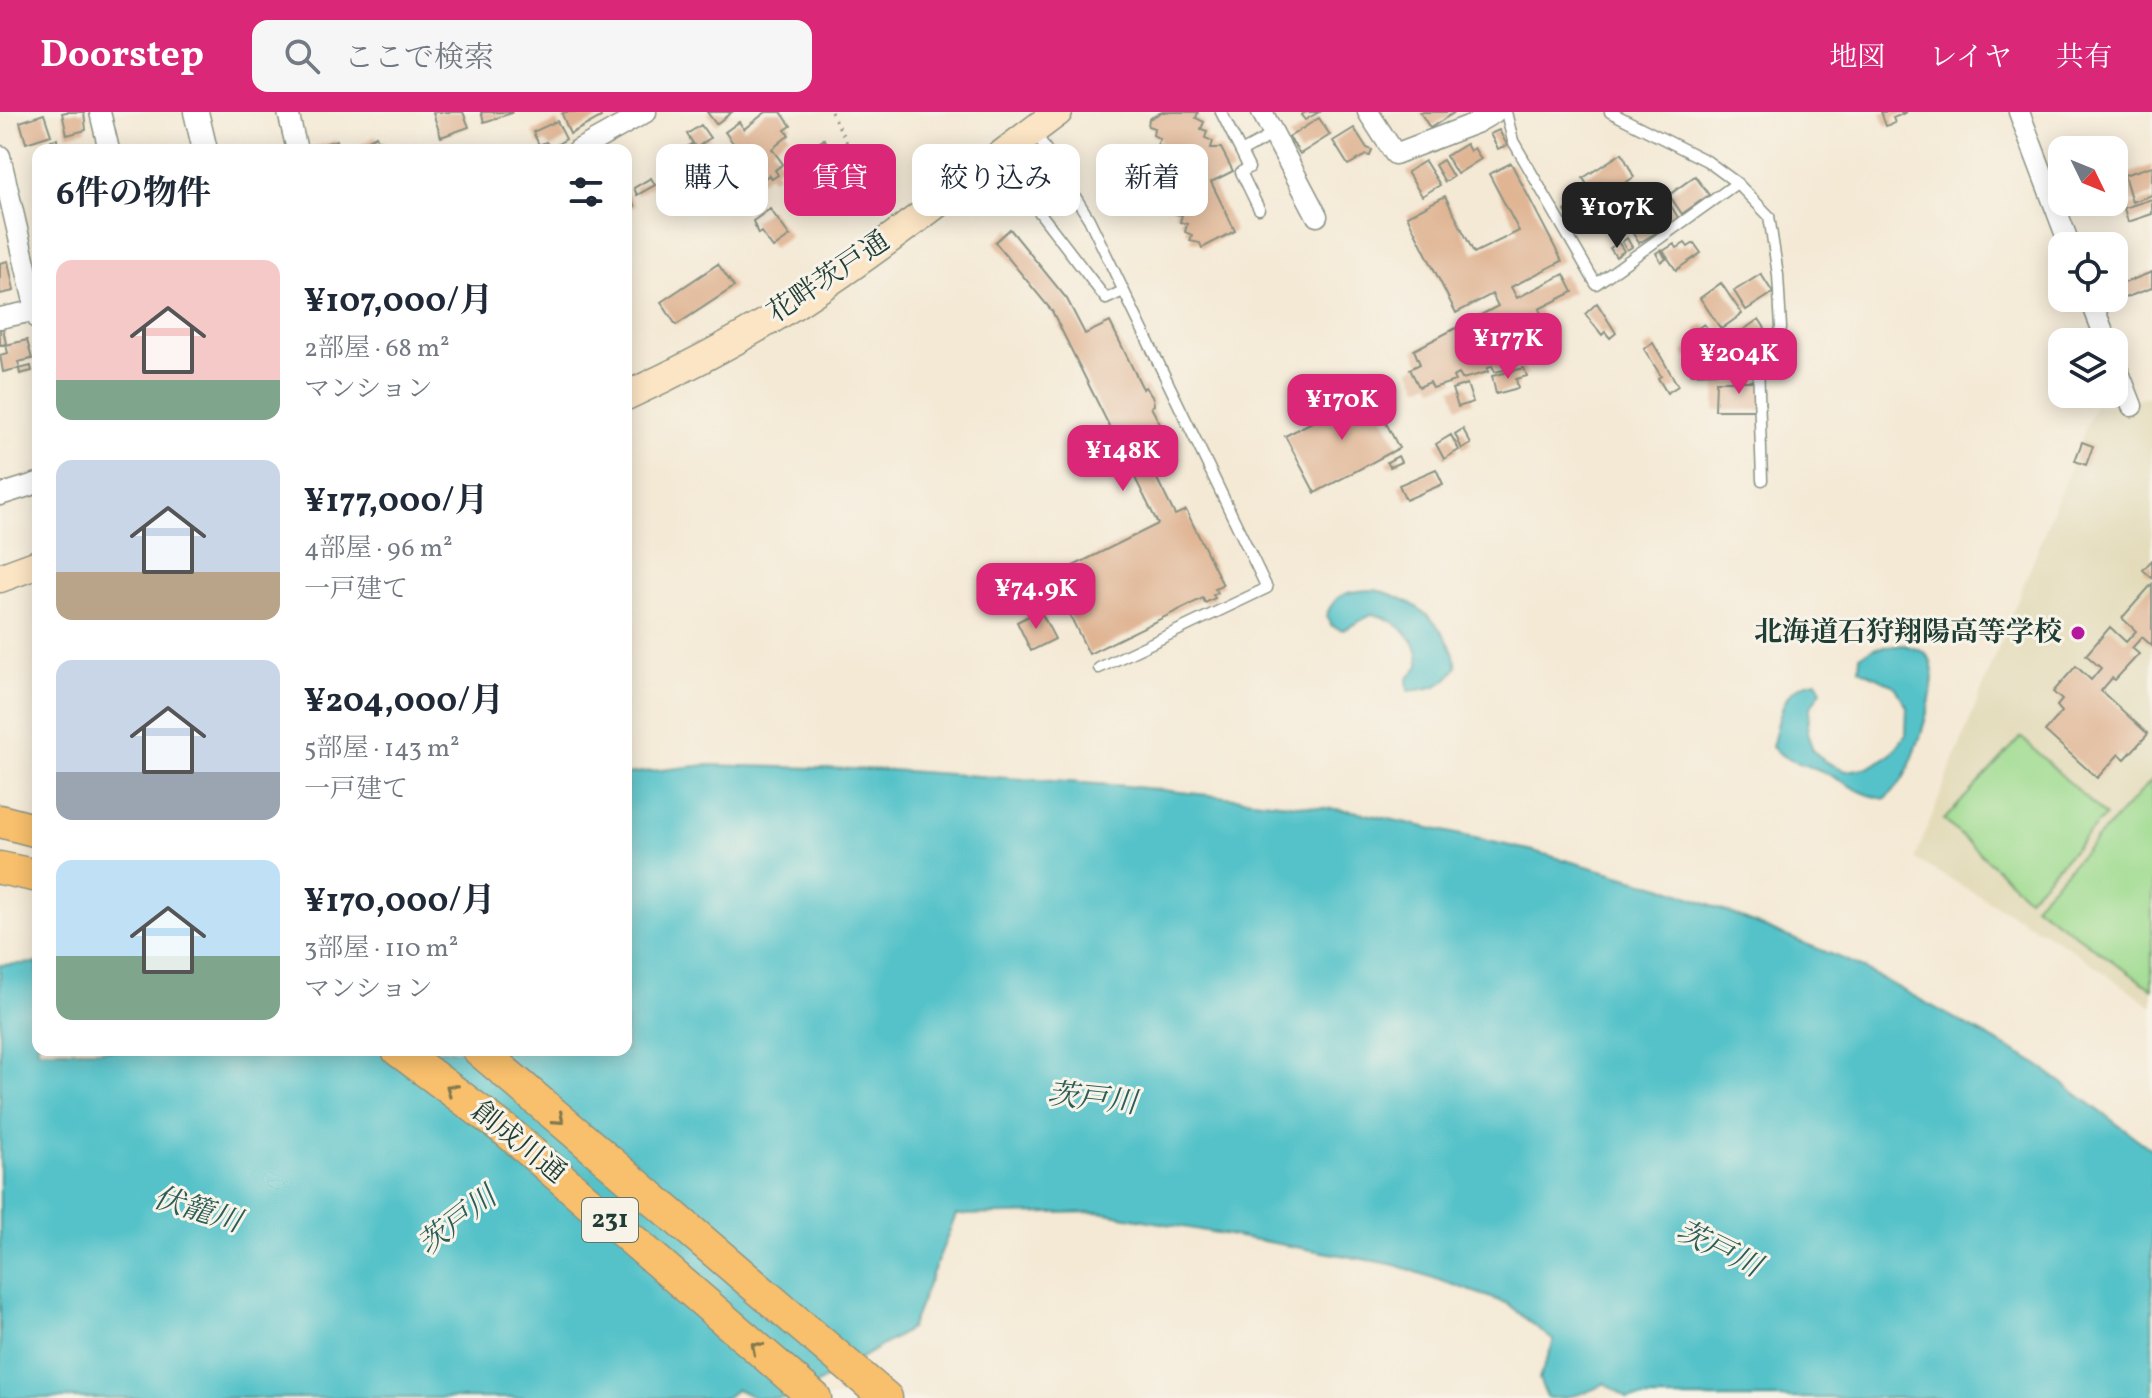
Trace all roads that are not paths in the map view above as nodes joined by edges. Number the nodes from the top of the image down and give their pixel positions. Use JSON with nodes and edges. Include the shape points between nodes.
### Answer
{"nodes":[{"id":1,"x":100,"y":112,"type":"edge"},
{"id":2,"x":196,"y":112,"type":"edge"},
{"id":3,"x":646,"y":112,"type":"edge"},
{"id":4,"x":1058,"y":112,"type":"edge"},
{"id":5,"x":1221,"y":112,"type":"edge"},
{"id":6,"x":1262,"y":112,"type":"edge"},
{"id":7,"x":1368,"y":112,"type":"edge"},
{"id":8,"x":1495,"y":112,"type":"edge"},
{"id":9,"x":1506,"y":112,"type":"edge"},
{"id":10,"x":1610,"y":112,"type":"edge"},
{"id":11,"x":2019,"y":112,"type":"edge"},
{"id":12,"x":292,"y":113,"type":"edge"},
{"id":13,"x":1034,"y":130,"type":"junction"},
{"id":14,"x":1274,"y":134,"type":"junction"},
{"id":15,"x":108,"y":144,"type":"edge"},
{"id":16,"x":204,"y":144,"type":"edge"},
{"id":17,"x":296,"y":144,"type":"edge"},
{"id":18,"x":589,"y":144,"type":"edge"},
{"id":19,"x":1241,"y":152,"type":"junction"},
{"id":20,"x":0,"y":156,"type":"edge"},
{"id":21,"x":1737,"y":183,"type":"junction"},
{"id":22,"x":1259,"y":209,"type":"dead end"},
{"id":23,"x":1042,"y":216,"type":"edge"},
{"id":24,"x":1317,"y":216,"type":"dead end"},
{"id":25,"x":2065,"y":232,"type":"edge"},
{"id":26,"x":1123,"y":291,"type":"junction"},
{"id":27,"x":32,"y":292,"type":"edge"},
{"id":28,"x":32,"y":314,"type":"edge"},
{"id":29,"x":0,"y":318,"type":"edge"},
{"id":30,"x":632,"y":393,"type":"edge"},
{"id":31,"x":2128,"y":396,"type":"edge"},
{"id":32,"x":2132,"y":406,"type":"dead end"},
{"id":33,"x":1762,"y":480,"type":"dead end"},
{"id":34,"x":32,"y":485,"type":"edge"},
{"id":35,"x":0,"y":495,"type":"edge"},
{"id":36,"x":32,"y":566,"type":"edge"},
{"id":37,"x":0,"y":578,"type":"edge"},
{"id":38,"x":1099,"y":668,"type":"dead end"},
{"id":39,"x":0,"y":821,"type":"edge"},
{"id":40,"x":32,"y":829,"type":"edge"},
{"id":41,"x":0,"y":868,"type":"edge"},
{"id":42,"x":32,"y":875,"type":"edge"},
{"id":43,"x":406,"y":1056,"type":"edge"},
{"id":44,"x":486,"y":1056,"type":"edge"},
{"id":45,"x":815,"y":1398,"type":"edge"},
{"id":46,"x":886,"y":1398,"type":"edge"}],
"edges":[{"from":1,"to":15,"type":"street"},
{"from":2,"to":16,"type":"street"},
{"from":3,"to":18,"type":"street"},
{"from":4,"to":13,"type":"main road","name":"花畔茨戸通"},
{"from":5,"to":19,"type":"lane"},
{"from":6,"to":14,"type":"street"},
{"from":7,"to":8,"type":"street","via":[[1395,154]]},
{"from":9,"to":21,"type":"lane","via":[[1513,141],[1596,284]]},
{"from":10,"to":21,"type":"lane","via":[[1707,161]]},
{"from":11,"to":25,"type":"street"},
{"from":12,"to":17,"type":"street"},
{"from":13,"to":26,"type":"lane","via":[[1089,219]]},
{"from":13,"to":30,"type":"main road","name":"花畔茨戸通","via":[[776,316]]},
{"from":14,"to":19,"type":"lane"},
{"from":14,"to":24,"type":"street"},
{"from":19,"to":22,"type":"lane","via":[[1249,168],[1241,172]]},
{"from":20,"to":27,"type":"street"},
{"from":21,"to":33,"type":"lane","via":[[1769,216],[1778,275],[1781,328],[1773,350],[1758,363]]},
{"from":23,"to":26,"type":"lane","via":[[1106,299]]},
{"from":26,"to":38,"type":"lane","via":[[1267,588]]},
{"from":28,"to":29,"type":"street"},
{"from":31,"to":32,"type":"street"},
{"from":34,"to":35,"type":"street"},
{"from":36,"to":37,"type":"main road"},
{"from":39,"to":40,"type":"highway"},
{"from":41,"to":42,"type":"highway"},
{"from":45,"to":43,"type":"highway","name":"創成川通","number":"231","one_way":true,"via":[[509,1133]]},
{"from":44,"to":46,"type":"highway","name":"創成川通","number":"231","one_way":true}]}
